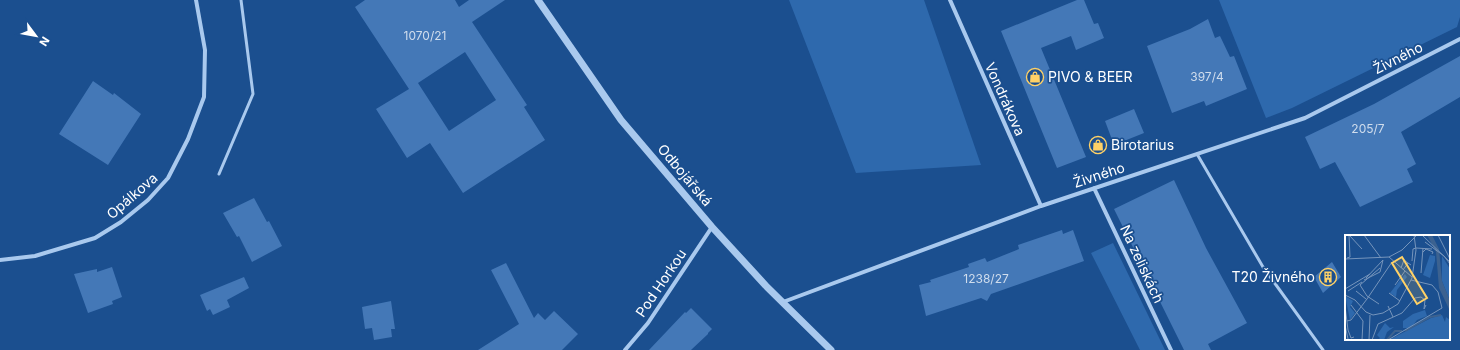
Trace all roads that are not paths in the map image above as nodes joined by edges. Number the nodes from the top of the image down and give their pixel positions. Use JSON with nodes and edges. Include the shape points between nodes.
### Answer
{"nodes":[{"id":1,"x":196,"y":0,"type":"edge"},
{"id":2,"x":241,"y":0,"type":"edge"},
{"id":3,"x":538,"y":0,"type":"edge"},
{"id":4,"x":950,"y":0,"type":"edge"},
{"id":5,"x":1460,"y":39,"type":"edge"},
{"id":6,"x":1197,"y":154,"type":"junction"},
{"id":7,"x":219,"y":174,"type":"dead end"},
{"id":8,"x":1094,"y":188,"type":"junction"},
{"id":9,"x":1041,"y":206,"type":"junction"},
{"id":10,"x":712,"y":227,"type":"junction"},
{"id":11,"x":0,"y":260,"type":"edge"},
{"id":12,"x":783,"y":302,"type":"junction"},
{"id":13,"x":625,"y":350,"type":"edge"},
{"id":14,"x":831,"y":350,"type":"edge"},
{"id":15,"x":1171,"y":350,"type":"edge"},
{"id":16,"x":1323,"y":350,"type":"edge"}],
"edges":[{"from":1,"to":11,"type":"street","name":"Opálkova","via":[[205,50],[204,97],[188,138],[168,178],[148,200],[121,222],[95,238],[35,256]]},
{"from":2,"to":7,"type":"lane","via":[[253,94]]},
{"from":3,"to":10,"type":"street","name":"Odbojářská","via":[[621,120]]},
{"from":4,"to":9,"type":"street","name":"Vondrákova"},
{"from":5,"to":6,"type":"street","name":"Živného","via":[[1306,118]]},
{"from":6,"to":8,"type":"street","name":"Živného"},
{"from":6,"to":16,"type":"lane","via":[[1263,267]]},
{"from":8,"to":9,"type":"street","name":"Živného"},
{"from":8,"to":15,"type":"street","name":"Na zeliskách"},
{"from":9,"to":12,"type":"street","name":"Živného"},
{"from":10,"to":12,"type":"street","name":"Odbojářská"},
{"from":10,"to":13,"type":"street","name":"Pod Horkou","via":[[648,323]]},
{"from":12,"to":14,"type":"street","name":"Odbojářská"}]}
